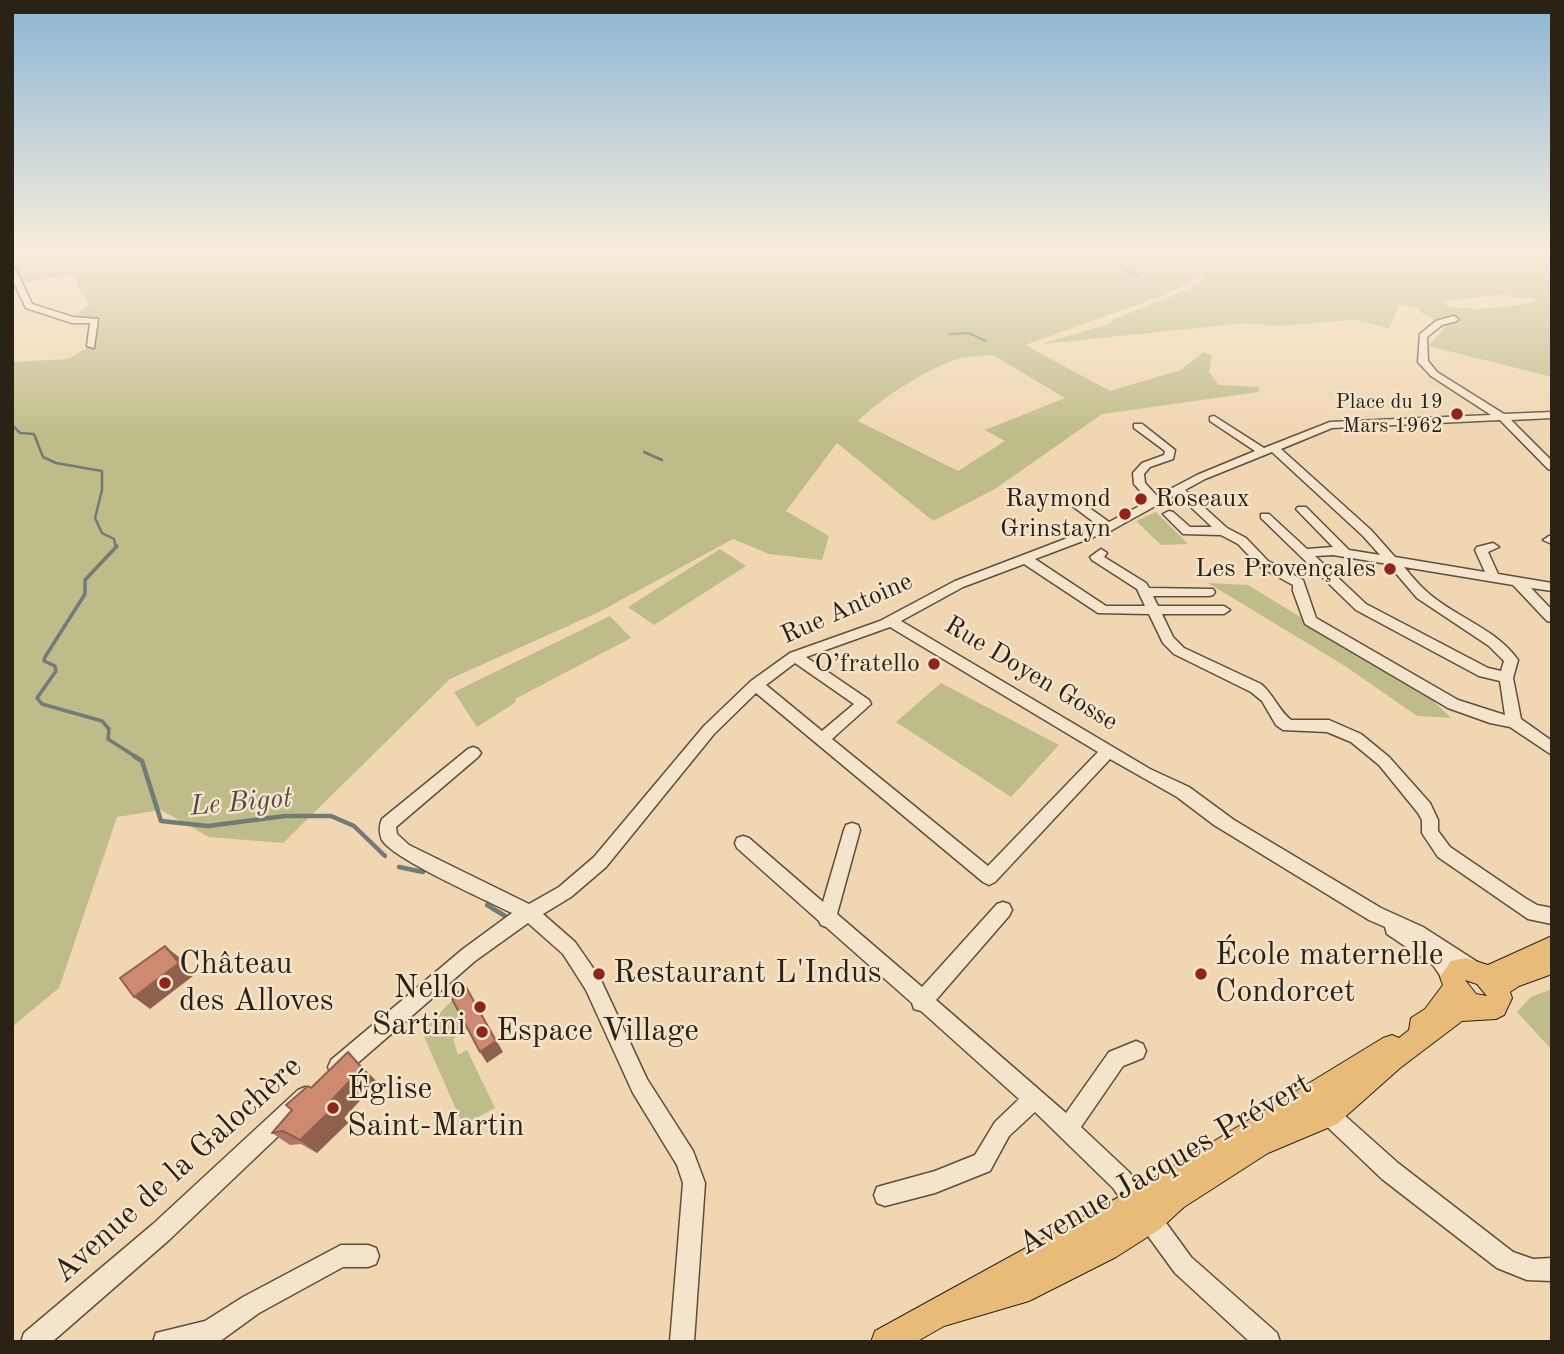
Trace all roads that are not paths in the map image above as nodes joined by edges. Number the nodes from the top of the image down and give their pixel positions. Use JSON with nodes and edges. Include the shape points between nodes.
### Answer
{"nodes":[{"id":1,"x":51,"y":313,"type":"edge"},
{"id":2,"x":1454,"y":319,"type":"dead end"},
{"id":3,"x":91,"y":346,"type":"dead end"},
{"id":4,"x":1552,"y":415,"type":"edge"},
{"id":5,"x":1502,"y":417,"type":"junction"},
{"id":6,"x":1214,"y":419,"type":"dead end"},
{"id":7,"x":1138,"y":426,"type":"dead end"},
{"id":8,"x":1267,"y":449,"type":"junction"},
{"id":9,"x":1552,"y":467,"type":"edge"},
{"id":10,"x":1179,"y":489,"type":"junction"},
{"id":11,"x":1068,"y":502,"type":"dead end"},
{"id":12,"x":1151,"y":505,"type":"junction"},
{"id":13,"x":1302,"y":509,"type":"dead end"},
{"id":14,"x":1169,"y":514,"type":"dead end"},
{"id":15,"x":1265,"y":516,"type":"dead end"},
{"id":16,"x":1108,"y":527,"type":"junction"},
{"id":17,"x":1223,"y":531,"type":"junction"},
{"id":18,"x":1493,"y":547,"type":"dead end"},
{"id":19,"x":1101,"y":553,"type":"dead end"},
{"id":20,"x":1305,"y":553,"type":"junction"},
{"id":21,"x":1345,"y":553,"type":"junction"},
{"id":22,"x":1024,"y":558,"type":"junction"},
{"id":23,"x":1391,"y":560,"type":"junction"},
{"id":24,"x":1494,"y":578,"type":"junction"},
{"id":25,"x":1518,"y":582,"type":"junction"},
{"id":26,"x":1552,"y":587,"type":"edge"},
{"id":27,"x":1147,"y":592,"type":"junction"},
{"id":28,"x":1209,"y":592,"type":"dead end"},
{"id":29,"x":1154,"y":610,"type":"junction"},
{"id":30,"x":1224,"y":610,"type":"dead end"},
{"id":31,"x":1552,"y":618,"type":"edge"},
{"id":32,"x":890,"y":620,"type":"junction"},
{"id":33,"x":795,"y":656,"type":"junction"},
{"id":34,"x":1506,"y":678,"type":"junction"},
{"id":35,"x":756,"y":685,"type":"junction"},
{"id":36,"x":1514,"y":722,"type":"junction"},
{"id":37,"x":822,"y":739,"type":"junction"},
{"id":38,"x":1552,"y":749,"type":"edge"},
{"id":39,"x":1108,"y":751,"type":"junction"},
{"id":40,"x":473,"y":753,"type":"dead end"},
{"id":41,"x":852,"y":830,"type":"dead end"},
{"id":42,"x":743,"y":844,"type":"dead end"},
{"id":43,"x":1003,"y":910,"type":"dead end"},
{"id":44,"x":529,"y":913,"type":"junction"},
{"id":45,"x":1550,"y":917,"type":"edge"},
{"id":46,"x":827,"y":919,"type":"junction"},
{"id":47,"x":1552,"y":947,"type":"edge"},
{"id":48,"x":1552,"y":963,"type":"edge"},
{"id":49,"x":1474,"y":985,"type":"junction"},
{"id":50,"x":921,"y":1002,"type":"junction"},
{"id":51,"x":1136,"y":1051,"type":"dead end"},
{"id":52,"x":1034,"y":1099,"type":"junction"},
{"id":53,"x":1319,"y":1107,"type":"junction"},
{"id":54,"x":1068,"y":1128,"type":"junction"},
{"id":55,"x":885,"y":1195,"type":"dead end"},
{"id":56,"x":1143,"y":1210,"type":"junction"},
{"id":57,"x":368,"y":1255,"type":"dead end"},
{"id":58,"x":1552,"y":1269,"type":"edge"},
{"id":59,"x":208,"y":1337,"type":"edge"},
{"id":60,"x":33,"y":1342,"type":"edge"},
{"id":61,"x":165,"y":1342,"type":"edge"},
{"id":62,"x":682,"y":1342,"type":"edge"},
{"id":63,"x":886,"y":1342,"type":"edge"},
{"id":64,"x":1268,"y":1342,"type":"edge"}],
"edges":[{"from":1,"to":3,"type":"street","via":[[94,321]]},
{"from":2,"to":5,"type":"street","via":[[1439,323],[1423,336],[1423,362],[1434,374]]},
{"from":4,"to":5,"type":"street","name":"Rue Antoine"},
{"from":5,"to":8,"type":"street","name":"Rue Antoine","via":[[1330,425]]},
{"from":5,"to":9,"type":"street"},
{"from":6,"to":8,"type":"street"},
{"from":7,"to":12,"type":"street","via":[[1170,450],[1169,457],[1146,465],[1139,473]]},
{"from":8,"to":10,"type":"street","name":"Rue Antoine"},
{"from":8,"to":23,"type":"street","via":[[1335,501]]},
{"from":10,"to":12,"type":"street","name":"Rue Antoine"},
{"from":10,"to":17,"type":"street"},
{"from":11,"to":16,"type":"street"},
{"from":12,"to":16,"type":"street","name":"Rue Antoine"},
{"from":13,"to":21,"type":"street"},
{"from":14,"to":17,"type":"street","via":[[1186,531]]},
{"from":15,"to":20,"type":"street"},
{"from":16,"to":22,"type":"street","name":"Rue Antoine"},
{"from":17,"to":36,"type":"street","via":[[1242,541],[1264,564],[1299,583],[1310,621],[1453,704]]},
{"from":18,"to":24,"type":"street","via":[[1482,550]]},
{"from":19,"to":27,"type":"street","via":[[1096,556]]},
{"from":20,"to":21,"type":"street"},
{"from":20,"to":34,"type":"street","via":[[1361,607],[1484,672]]},
{"from":21,"to":23,"type":"street"},
{"from":22,"to":29,"type":"street","via":[[1103,610]]},
{"from":22,"to":32,"type":"street","name":"Rue Antoine","via":[[959,584]]},
{"from":23,"to":24,"type":"street"},
{"from":23,"to":34,"type":"street","via":[[1422,594],[1494,643],[1511,660]]},
{"from":24,"to":25,"type":"street"},
{"from":25,"to":26,"type":"street"},
{"from":25,"to":31,"type":"street"},
{"from":27,"to":28,"type":"street"},
{"from":27,"to":29,"type":"street"},
{"from":29,"to":30,"type":"street"},
{"from":29,"to":45,"type":"street","via":[[1168,640],[1179,651],[1256,688],[1288,726],[1329,726],[1356,737],[1384,761],[1424,808],[1434,842],[1444,852],[1519,904]]},
{"from":32,"to":33,"type":"street","name":"Rue Antoine"},
{"from":32,"to":39,"type":"street","name":"Rue Doyen Gosse"},
{"from":33,"to":35,"type":"street","name":"Rue Antoine"},
{"from":33,"to":37,"type":"street","via":[[864,704]]},
{"from":34,"to":36,"type":"street"},
{"from":35,"to":37,"type":"street"},
{"from":35,"to":44,"type":"street","name":"Rue Antoine","via":[[709,730],[600,862],[565,892]]},
{"from":36,"to":38,"type":"street"},
{"from":37,"to":39,"type":"street","via":[[989,877]]},
{"from":39,"to":49,"type":"street","name":"Rue Doyen Gosse","via":[[1178,798],[1376,914]]},
{"from":40,"to":44,"type":"street","via":[[388,824],[389,837],[403,850]]},
{"from":41,"to":46,"type":"street"},
{"from":42,"to":46,"type":"street"},
{"from":43,"to":50,"type":"street"},
{"from":44,"to":60,"type":"street","name":"Avenue de la Galochère","via":[[469,955],[352,1054],[162,1232]]},
{"from":44,"to":62,"type":"street","via":[[580,962],[640,1086],[685,1159],[694,1183]]},
{"from":46,"to":50,"type":"street"},
{"from":47,"to":49,"type":"main road","name":"Avenue Jacques Prévert"},
{"from":48,"to":49,"type":"main road","name":"Avenue Jacques Prévert"},
{"from":49,"to":53,"type":"main road","name":"Avenue Jacques Prévert","via":[[1454,1012],[1353,1090]]},
{"from":50,"to":52,"type":"street"},
{"from":51,"to":54,"type":"street","via":[[1116,1059]]},
{"from":52,"to":54,"type":"street"},
{"from":52,"to":55,"type":"street","via":[[1002,1129],[982,1163]]},
{"from":53,"to":56,"type":"main road","name":"Avenue Jacques Prévert","via":[[1174,1197]]},
{"from":53,"to":58,"type":"street","via":[[1390,1171],[1504,1260],[1522,1269]]},
{"from":54,"to":56,"type":"street","via":[[1121,1180]]},
{"from":56,"to":63,"type":"main road","name":"Avenue Jacques Prévert","via":[[1106,1247],[1019,1291],[942,1312]]},
{"from":56,"to":64,"type":"street","via":[[1183,1265]]},
{"from":57,"to":59,"type":"street","via":[[341,1256],[251,1305]]},
{"from":59,"to":61,"type":"street"}]}
